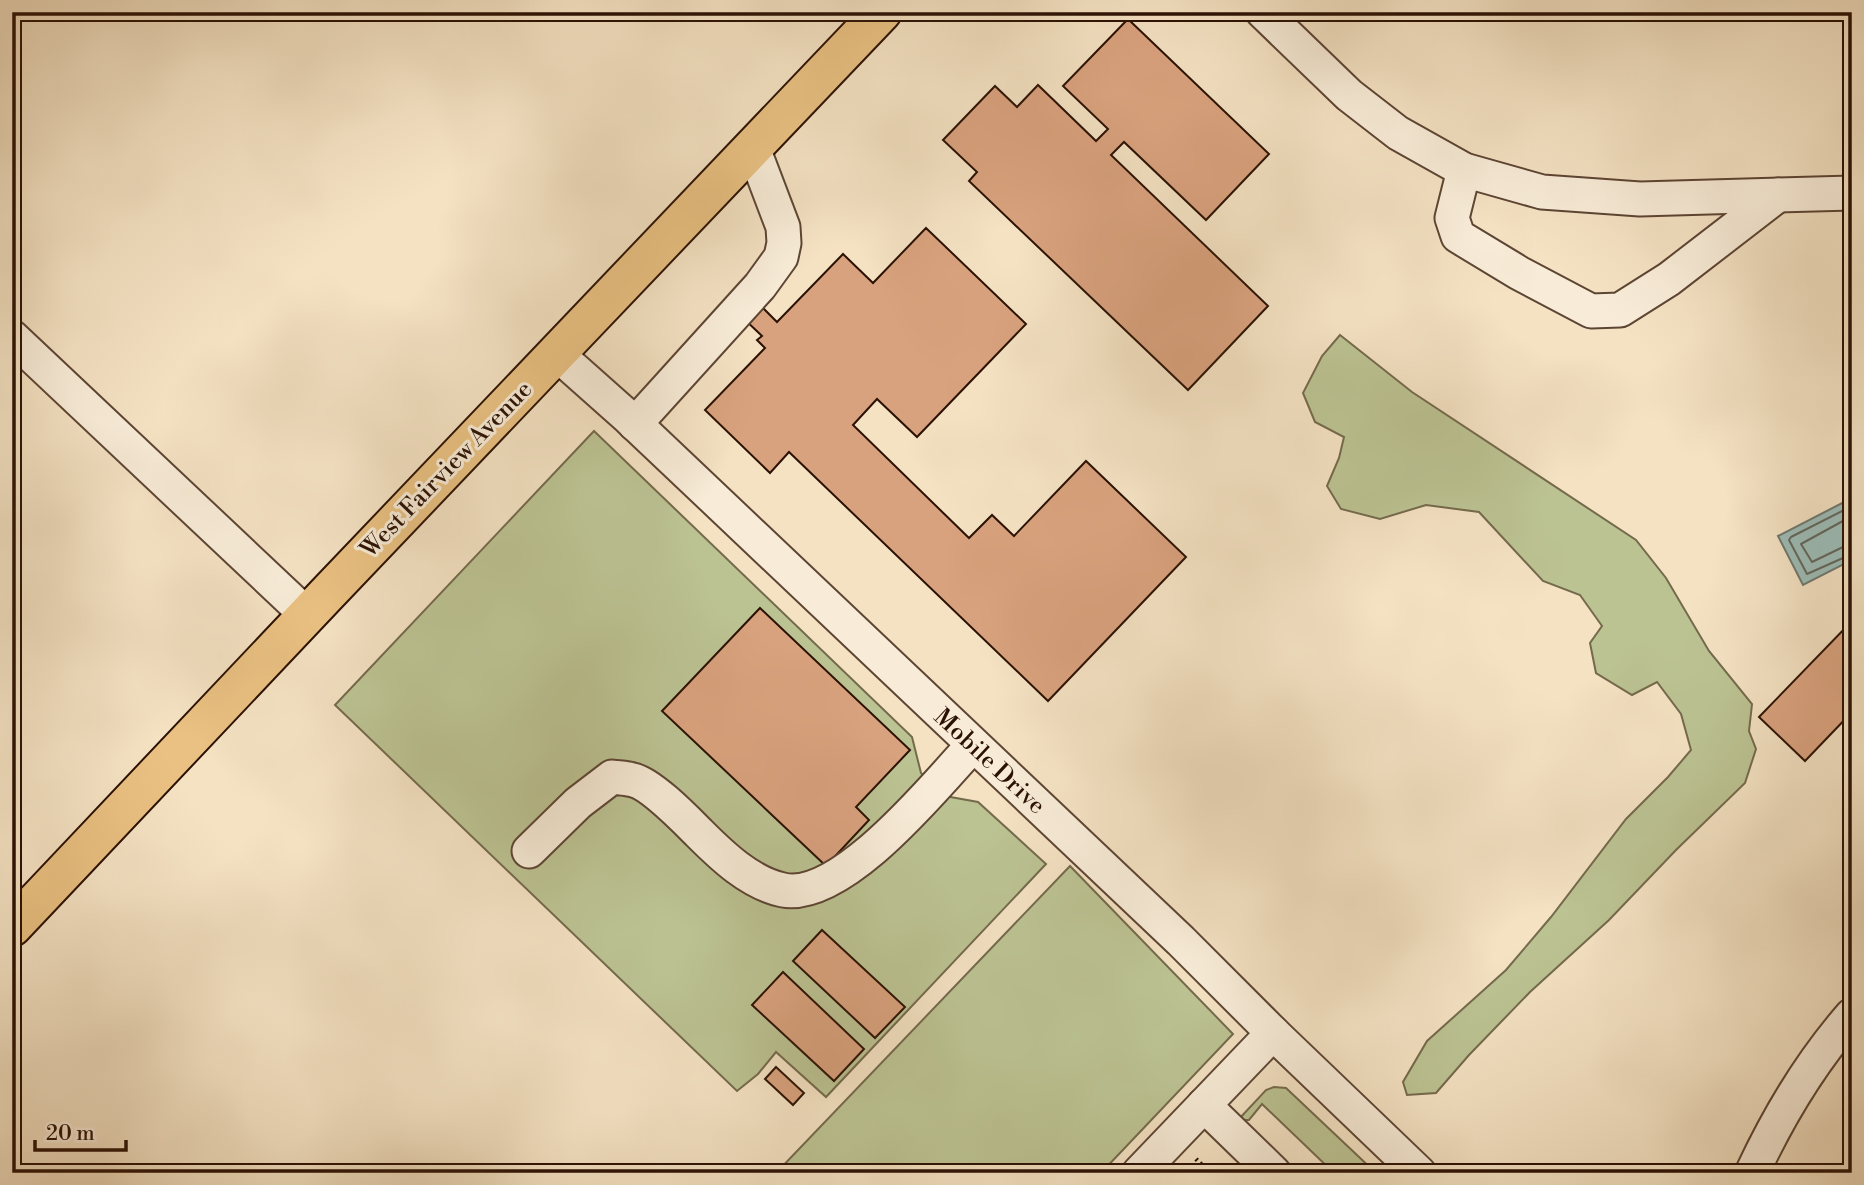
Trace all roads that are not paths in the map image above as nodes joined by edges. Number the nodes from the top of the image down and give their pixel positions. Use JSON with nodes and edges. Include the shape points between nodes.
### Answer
{"nodes":[{"id":1,"x":882,"y":12,"type":"edge"},
{"id":2,"x":1264,"y":12,"type":"edge"},
{"id":3,"x":752,"y":148,"type":"junction"},
{"id":4,"x":1464,"y":170,"type":"junction"},
{"id":5,"x":1777,"y":195,"type":"junction"},
{"id":6,"x":1850,"y":196,"type":"edge"},
{"id":7,"x":12,"y":337,"type":"edge"},
{"id":8,"x":557,"y":354,"type":"junction"},
{"id":9,"x":635,"y":424,"type":"junction"},
{"id":10,"x":307,"y":615,"type":"junction"},
{"id":11,"x":973,"y":745,"type":"junction"},
{"id":12,"x":529,"y":851,"type":"dead end"},
{"id":13,"x":12,"y":927,"type":"edge"},
{"id":14,"x":1852,"y":1014,"type":"edge"},
{"id":15,"x":1273,"y":1033,"type":"junction"},
{"id":16,"x":1204,"y":1105,"type":"junction"},
{"id":17,"x":1139,"y":1173,"type":"edge"},
{"id":18,"x":1274,"y":1173,"type":"edge"},
{"id":19,"x":1419,"y":1173,"type":"edge"},
{"id":20,"x":1752,"y":1173,"type":"edge"}],
"edges":[{"from":1,"to":3,"type":"main road","name":"West Fairview Avenue"},
{"from":2,"to":4,"type":"street","via":[[1349,95],[1398,132]]},
{"from":3,"to":8,"type":"main road","name":"West Fairview Avenue"},
{"from":3,"to":9,"type":"street","via":[[783,227],[781,257]]},
{"from":4,"to":5,"type":"street","via":[[1542,192],[1640,199]]},
{"from":4,"to":5,"type":"street","via":[[1452,218],[1458,236],[1591,311],[1620,310],[1630,304]]},
{"from":5,"to":6,"type":"street"},
{"from":7,"to":10,"type":"street"},
{"from":8,"to":9,"type":"street","name":"Mobile Drive"},
{"from":8,"to":10,"type":"main road","name":"West Fairview Avenue"},
{"from":9,"to":11,"type":"street","name":"Mobile Drive"},
{"from":10,"to":13,"type":"main road","name":"West Fairview Avenue"},
{"from":11,"to":12,"type":"street","via":[[886,838],[842,873],[810,889],[784,890],[760,881],[724,858],[675,809],[636,780],[612,777]]},
{"from":11,"to":15,"type":"street","name":"Mobile Drive"},
{"from":14,"to":20,"type":"street","via":[[1800,1082]]},
{"from":15,"to":16,"type":"street"},
{"from":15,"to":19,"type":"street","name":"Mobile Drive"},
{"from":16,"to":17,"type":"street"},
{"from":16,"to":18,"type":"street"}]}
